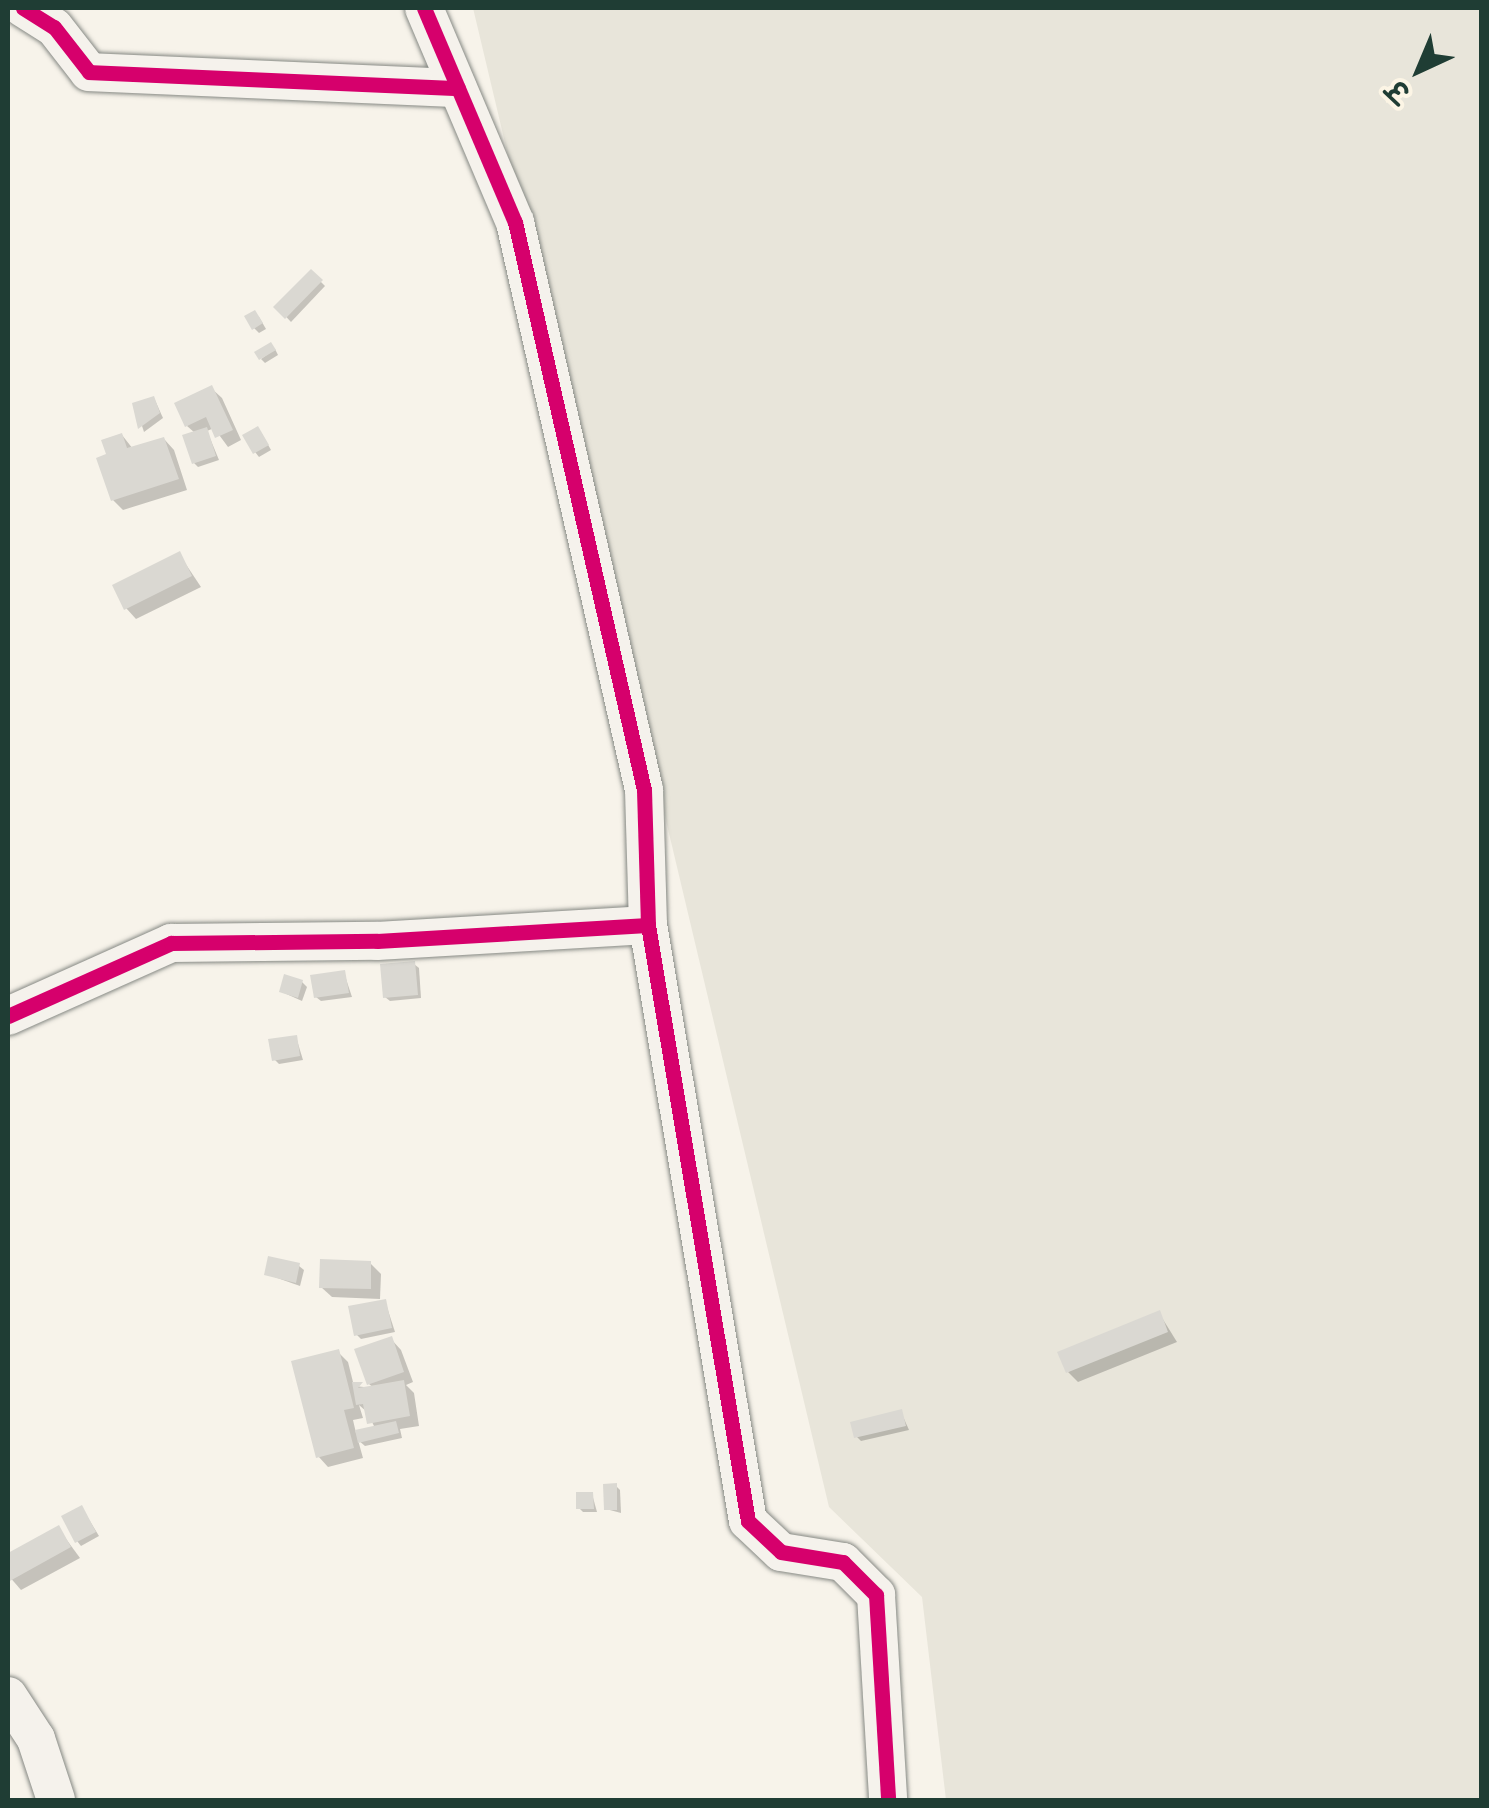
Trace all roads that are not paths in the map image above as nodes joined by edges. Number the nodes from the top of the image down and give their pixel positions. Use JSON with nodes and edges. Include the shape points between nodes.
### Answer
{"nodes":[{"id":1,"x":23,"y":8,"type":"edge"},
{"id":2,"x":424,"y":8,"type":"edge"},
{"id":3,"x":458,"y":88,"type":"junction"},
{"id":4,"x":648,"y":925,"type":"junction"},
{"id":5,"x":8,"y":1016,"type":"edge"},
{"id":6,"x":8,"y":1696,"type":"edge"},
{"id":7,"x":56,"y":1800,"type":"edge"},
{"id":8,"x":888,"y":1800,"type":"edge"}],
"edges":[{"from":1,"to":3,"type":"street","via":[[54,26],[89,72]]},
{"from":2,"to":3,"type":"street"},
{"from":3,"to":4,"type":"street","via":[[515,222],[644,790]]},
{"from":4,"to":5,"type":"street","via":[[377,941],[171,943]]},
{"from":4,"to":8,"type":"street","via":[[748,1520],[781,1552],[843,1562],[876,1595]]},
{"from":6,"to":7,"type":"street","via":[[36,1739]]}]}
